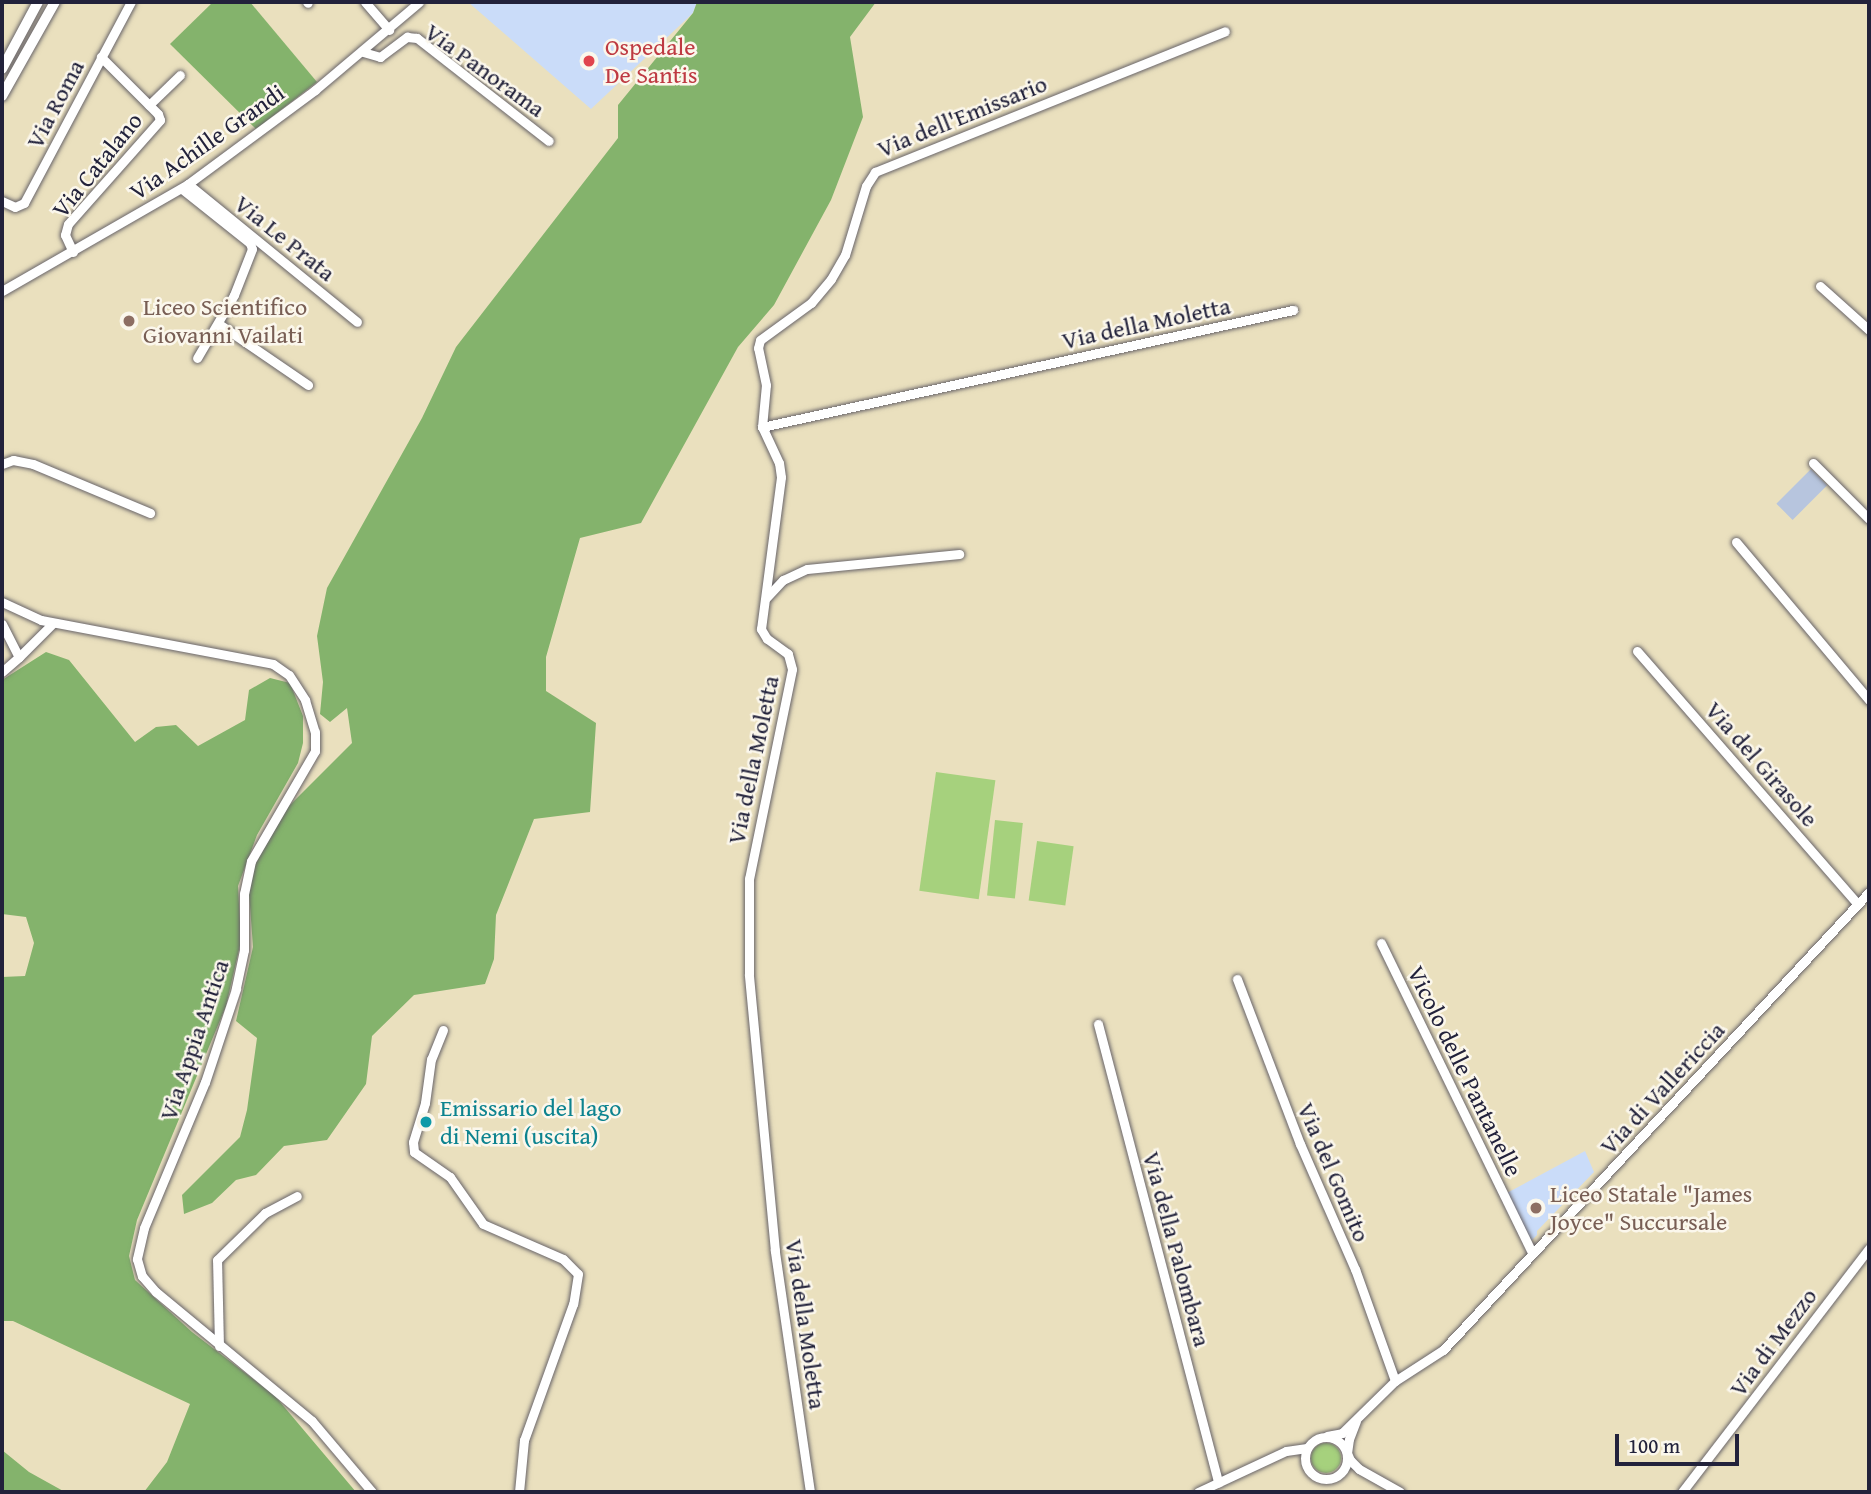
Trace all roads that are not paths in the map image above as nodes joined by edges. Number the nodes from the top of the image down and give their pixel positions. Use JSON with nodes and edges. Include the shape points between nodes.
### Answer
{"nodes":[{"id":1,"x":38,"y":2,"type":"edge"},
{"id":2,"x":55,"y":2,"type":"edge"},
{"id":3,"x":131,"y":2,"type":"edge"},
{"id":4,"x":365,"y":2,"type":"edge"},
{"id":5,"x":419,"y":2,"type":"edge"},
{"id":6,"x":389,"y":30,"type":"junction"},
{"id":7,"x":1225,"y":31,"type":"dead end"},
{"id":8,"x":363,"y":52,"type":"junction"},
{"id":9,"x":101,"y":57,"type":"junction"},
{"id":10,"x":2,"y":68,"type":"edge"},
{"id":11,"x":180,"y":75,"type":"dead end"},
{"id":12,"x":2,"y":96,"type":"edge"},
{"id":13,"x":149,"y":105,"type":"junction"},
{"id":14,"x":549,"y":141,"type":"dead end"},
{"id":15,"x":185,"y":186,"type":"junction"},
{"id":16,"x":2,"y":201,"type":"edge"},
{"id":17,"x":73,"y":252,"type":"junction"},
{"id":18,"x":1820,"y":286,"type":"dead end"},
{"id":19,"x":2,"y":291,"type":"edge"},
{"id":20,"x":1293,"y":310,"type":"dead end"},
{"id":21,"x":356,"y":322,"type":"dead end"},
{"id":22,"x":219,"y":324,"type":"junction"},
{"id":23,"x":1869,"y":330,"type":"edge"},
{"id":24,"x":197,"y":358,"type":"dead end"},
{"id":25,"x":308,"y":385,"type":"dead end"},
{"id":26,"x":762,"y":427,"type":"junction"},
{"id":27,"x":1813,"y":463,"type":"dead end"},
{"id":28,"x":2,"y":464,"type":"edge"},
{"id":29,"x":150,"y":513,"type":"dead end"},
{"id":30,"x":1869,"y":519,"type":"edge"},
{"id":31,"x":1736,"y":542,"type":"dead end"},
{"id":32,"x":959,"y":554,"type":"dead end"},
{"id":33,"x":765,"y":600,"type":"junction"},
{"id":34,"x":2,"y":602,"type":"edge"},
{"id":35,"x":53,"y":623,"type":"junction"},
{"id":36,"x":2,"y":624,"type":"edge"},
{"id":37,"x":1637,"y":651,"type":"dead end"},
{"id":38,"x":19,"y":657,"type":"junction"},
{"id":39,"x":2,"y":672,"type":"edge"},
{"id":40,"x":1869,"y":700,"type":"edge"},
{"id":41,"x":1869,"y":892,"type":"edge"},
{"id":42,"x":1858,"y":904,"type":"junction"},
{"id":43,"x":1381,"y":943,"type":"dead end"},
{"id":44,"x":1237,"y":979,"type":"dead end"},
{"id":45,"x":1098,"y":1024,"type":"dead end"},
{"id":46,"x":443,"y":1030,"type":"dead end"},
{"id":47,"x":297,"y":1196,"type":"dead end"},
{"id":48,"x":1869,"y":1248,"type":"edge"},
{"id":49,"x":1532,"y":1253,"type":"junction"},
{"id":50,"x":219,"y":1346,"type":"junction"},
{"id":51,"x":1395,"y":1381,"type":"junction"},
{"id":52,"x":1356,"y":1419,"type":"junction"},
{"id":53,"x":1327,"y":1436,"type":"junction"},
{"id":54,"x":1307,"y":1448,"type":"junction"},
{"id":55,"x":1347,"y":1453,"type":"junction"},
{"id":56,"x":1276,"y":1455,"type":"junction"},
{"id":57,"x":1305,"y":1462,"type":"junction"},
{"id":58,"x":1366,"y":1473,"type":"junction"},
{"id":59,"x":1335,"y":1477,"type":"junction"},
{"id":60,"x":1218,"y":1483,"type":"junction"},
{"id":61,"x":372,"y":1492,"type":"edge"},
{"id":62,"x":519,"y":1492,"type":"edge"},
{"id":63,"x":810,"y":1492,"type":"edge"},
{"id":64,"x":1198,"y":1492,"type":"edge"},
{"id":65,"x":1400,"y":1492,"type":"edge"},
{"id":66,"x":1682,"y":1492,"type":"edge"}],
"edges":[{"from":1,"to":10,"type":"main road"},
{"from":2,"to":12,"type":"main road"},
{"from":3,"to":9,"type":"street","name":"Via Roma"},
{"from":4,"to":6,"type":"street"},
{"from":5,"to":6,"type":"street","name":"Via Achille Grandi"},
{"from":6,"to":8,"type":"street","name":"Via Achille Grandi"},
{"from":7,"to":26,"type":"street","name":"Via dell'Emissario","via":[[874,172],[847,249],[831,279],[811,303],[760,340],[766,385]]},
{"from":8,"to":14,"type":"street","name":"Via Panorama","via":[[380,57],[407,37],[417,38]]},
{"from":8,"to":15,"type":"street","name":"Via Achille Grandi"},
{"from":9,"to":13,"type":"street","name":"Via Catalano"},
{"from":9,"to":16,"type":"street","name":"Via Roma","via":[[24,203],[15,207]]},
{"from":11,"to":13,"type":"street","name":"Via Catalano"},
{"from":13,"to":17,"type":"street","name":"Via Catalano","via":[[159,115],[158,123],[67,226],[65,237]]},
{"from":15,"to":17,"type":"street","name":"Via Achille Grandi"},
{"from":15,"to":21,"type":"street","name":"Via Le Prata"},
{"from":15,"to":22,"type":"street","name":"Via Le Prata","via":[[252,246],[244,275]]},
{"from":17,"to":19,"type":"street","name":"Via Achille Grandi"},
{"from":18,"to":23,"type":"street"},
{"from":20,"to":26,"type":"street","name":"Via della Moletta"},
{"from":22,"to":24,"type":"street","name":"Via Le Prata"},
{"from":22,"to":25,"type":"street"},
{"from":26,"to":33,"type":"street","name":"Via della Moletta","via":[[781,474]]},
{"from":27,"to":30,"type":"street"},
{"from":28,"to":29,"type":"street","via":[[13,460],[33,464]]},
{"from":31,"to":40,"type":"street"},
{"from":32,"to":33,"type":"street","via":[[807,569],[783,580]]},
{"from":33,"to":63,"type":"street","name":"Via della Moletta","via":[[763,635],[788,654],[792,669],[748,879],[751,999],[775,1251]]},
{"from":34,"to":35,"type":"street","name":"Via Appia Antica"},
{"from":35,"to":38,"type":"street"},
{"from":35,"to":50,"type":"street","name":"Via Appia Antica","via":[[276,665],[298,686],[313,722],[312,759],[251,861],[244,894],[243,958],[231,1008],[136,1255],[147,1283]]},
{"from":36,"to":38,"type":"street"},
{"from":37,"to":42,"type":"street","name":"Via del Girasole"},
{"from":38,"to":39,"type":"street"},
{"from":41,"to":42,"type":"street","name":"Via di Vallericcia"},
{"from":42,"to":49,"type":"street","name":"Via di Vallericcia"},
{"from":43,"to":49,"type":"street","name":"Vicolo delle Pantanelle"},
{"from":44,"to":51,"type":"street","name":"Via del Gomito"},
{"from":45,"to":60,"type":"street","name":"Via della Palombara"},
{"from":46,"to":62,"type":"street","via":[[431,1059],[424,1108],[412,1142],[414,1152],[450,1177],[483,1224],[563,1259],[578,1274],[573,1304],[524,1440]]},
{"from":47,"to":50,"type":"street","via":[[265,1213],[217,1260]]},
{"from":48,"to":66,"type":"street","name":"Via di Mezzo"},
{"from":49,"to":51,"type":"street","name":"Via di Vallericcia","via":[[1443,1350]]},
{"from":50,"to":61,"type":"street","name":"Via Appia Antica","via":[[312,1421]]},
{"from":51,"to":52,"type":"street","name":"Via di Vallericcia"},
{"from":52,"to":53,"type":"street","name":"Via di Vallericcia","via":[[1342,1433]]},
{"from":52,"to":55,"type":"street"},
{"from":53,"to":54,"type":"street","name":"Via di Vallericcia","via":[[1315,1439]]},
{"from":53,"to":55,"type":"street","via":[[1340,1442]]},
{"from":54,"to":56,"type":"street","name":"Via di Vallericcia"},
{"from":54,"to":57,"type":"street"},
{"from":55,"to":58,"type":"street"},
{"from":55,"to":59,"type":"street","via":[[1345,1467]]},
{"from":56,"to":57,"type":"street","via":[[1292,1455]]},
{"from":56,"to":60,"type":"street","name":"Via di Vallericcia"},
{"from":57,"to":59,"type":"street","via":[[1315,1476]]},
{"from":58,"to":59,"type":"street"},
{"from":58,"to":65,"type":"street"},
{"from":60,"to":64,"type":"street","name":"Via di Vallericcia"}]}
